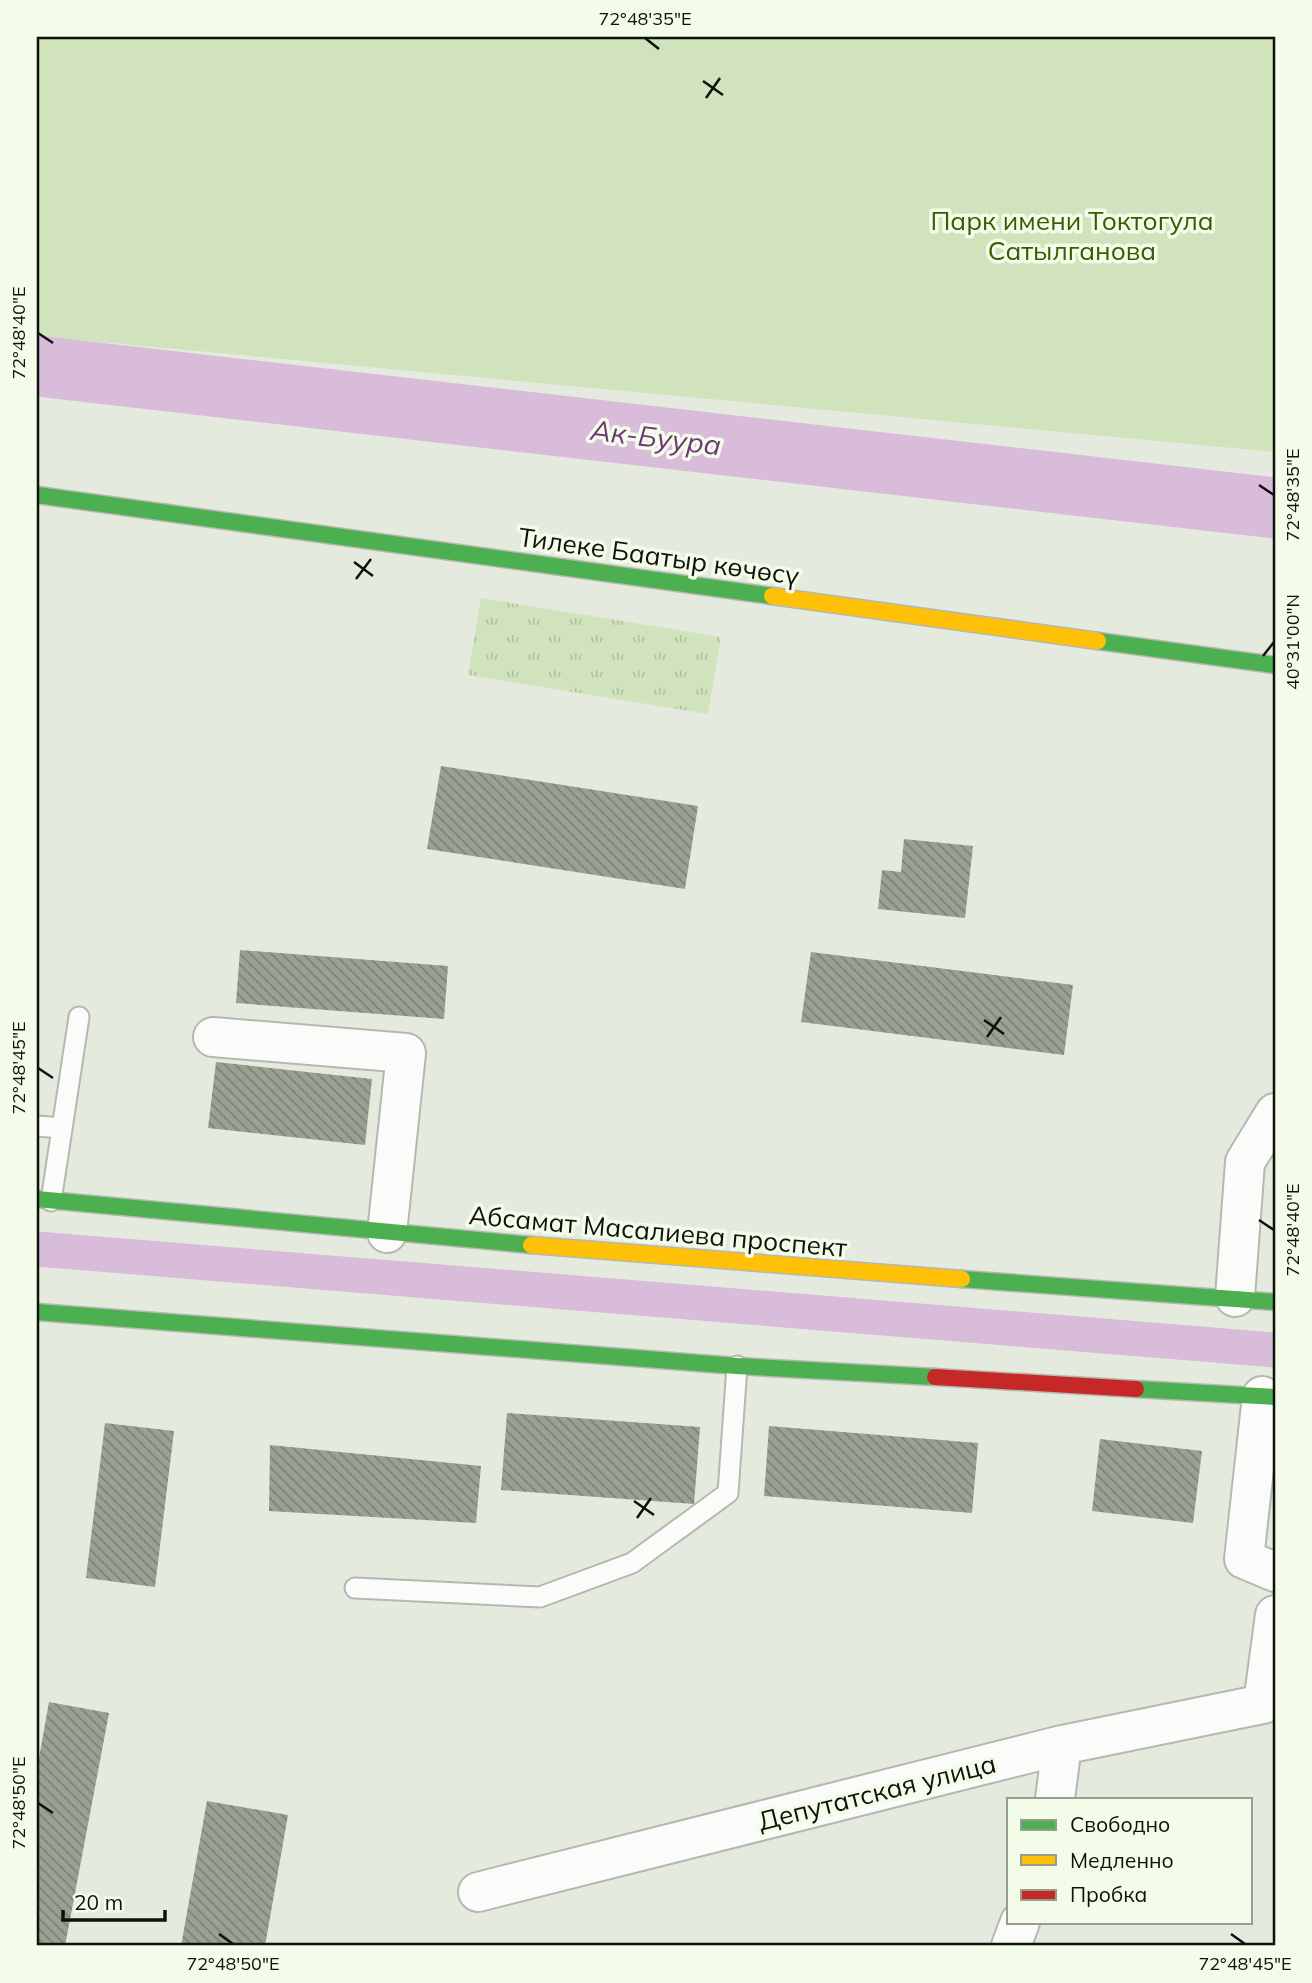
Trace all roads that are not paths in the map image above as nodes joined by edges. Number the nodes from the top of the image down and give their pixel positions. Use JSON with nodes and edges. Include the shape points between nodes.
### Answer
{"nodes":[{"id":1,"x":37,"y":495,"type":"edge"},
{"id":2,"x":1275,"y":665,"type":"edge"},
{"id":3,"x":79,"y":1017,"type":"dead end"},
{"id":4,"x":213,"y":1037,"type":"dead end"},
{"id":5,"x":1275,"y":1113,"type":"edge"},
{"id":6,"x":37,"y":1126,"type":"edge"},
{"id":7,"x":62,"y":1128,"type":"junction"},
{"id":8,"x":44,"y":1200,"type":"edge"},
{"id":9,"x":387,"y":1233,"type":"junction"},
{"id":10,"x":1235,"y":1297,"type":"junction"},
{"id":11,"x":1275,"y":1301,"type":"edge"},
{"id":12,"x":37,"y":1312,"type":"edge"},
{"id":13,"x":737,"y":1366,"type":"junction"},
{"id":14,"x":1269,"y":1397,"type":"edge"},
{"id":15,"x":1275,"y":1572,"type":"edge"},
{"id":16,"x":355,"y":1588,"type":"dead end"},
{"id":17,"x":1275,"y":1615,"type":"edge"},
{"id":18,"x":1269,"y":1701,"type":"edge"},
{"id":19,"x":1062,"y":1745,"type":"junction"},
{"id":20,"x":1055,"y":1798,"type":"edge"},
{"id":21,"x":478,"y":1892,"type":"dead end"},
{"id":22,"x":1019,"y":1924,"type":"edge"},
{"id":23,"x":1012,"y":1946,"type":"edge"}],
"edges":[{"from":1,"to":2,"type":"main road","name":"Тилеке Баатыр көчөсү"},
{"from":3,"to":7,"type":"lane"},
{"from":4,"to":9,"type":"street","via":[[406,1053]]},
{"from":5,"to":10,"type":"street","via":[[1245,1162]]},
{"from":6,"to":7,"type":"lane"},
{"from":7,"to":8,"type":"lane"},
{"from":8,"to":9,"type":"main road","name":"Абсамат Масалиева проспект"},
{"from":9,"to":10,"type":"main road","name":"Абсамат Масалиева проспект"},
{"from":10,"to":11,"type":"main road","name":"Абсамат Масалиева проспект"},
{"from":12,"to":13,"type":"main road"},
{"from":13,"to":14,"type":"main road"},
{"from":13,"to":16,"type":"lane","via":[[728,1493],[632,1563],[540,1597]]},
{"from":14,"to":15,"type":"street","via":[[1244,1559]]},
{"from":17,"to":18,"type":"street"},
{"from":18,"to":19,"type":"street","name":"Депутатская улица"},
{"from":19,"to":20,"type":"street"},
{"from":19,"to":21,"type":"street","name":"Депутатская улица"},
{"from":22,"to":23,"type":"street"}]}
